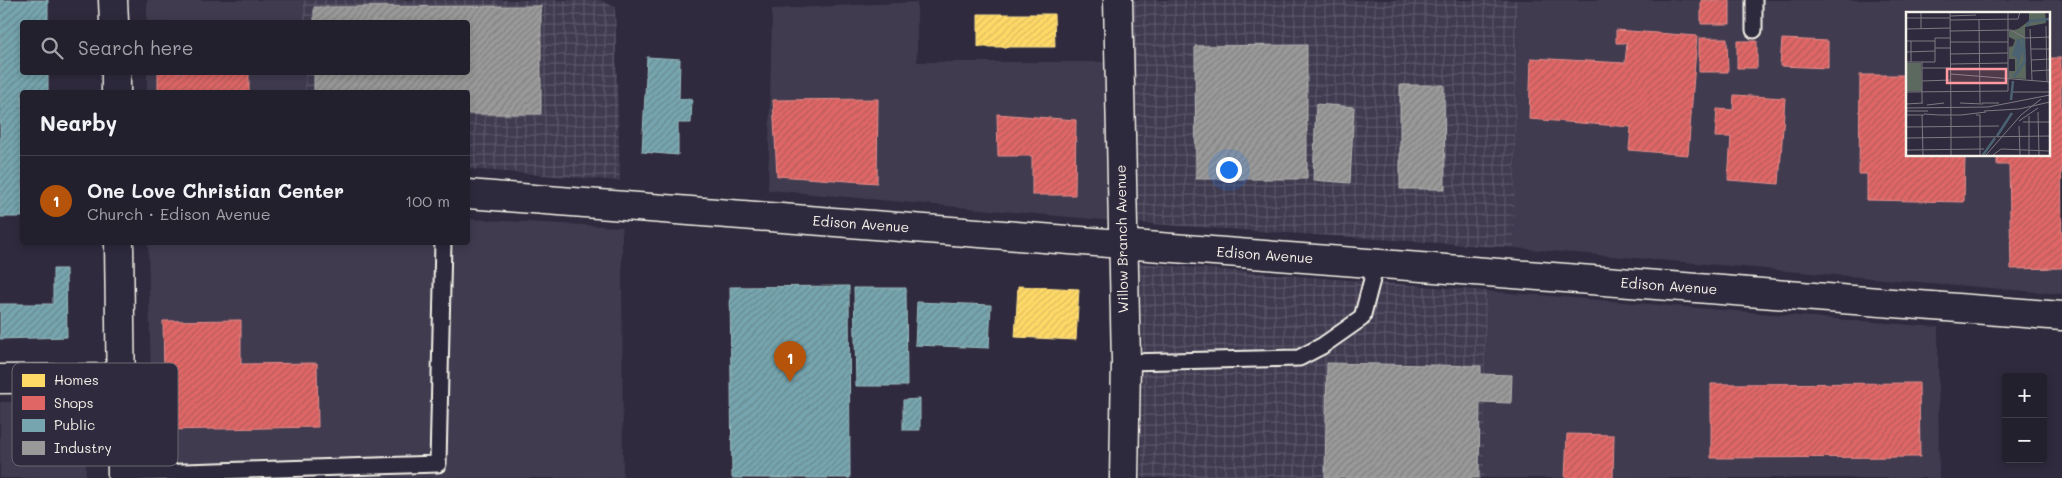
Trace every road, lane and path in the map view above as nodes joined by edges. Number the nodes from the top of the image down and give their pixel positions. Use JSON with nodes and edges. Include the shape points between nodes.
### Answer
{"nodes":[{"id":1,"x":113,"y":0,"type":"edge"},
{"id":2,"x":1118,"y":0,"type":"edge"},
{"id":3,"x":1754,"y":0,"type":"edge"},
{"id":4,"x":114,"y":20,"type":"edge"},
{"id":5,"x":1754,"y":30,"type":"dead end"},
{"id":6,"x":116,"y":75,"type":"edge"},
{"id":7,"x":116,"y":90,"type":"edge"},
{"id":8,"x":470,"y":194,"type":"edge"},
{"id":9,"x":1122,"y":244,"type":"junction"},
{"id":10,"x":119,"y":245,"type":"edge"},
{"id":11,"x":442,"y":245,"type":"edge"},
{"id":12,"x":1376,"y":264,"type":"junction"},
{"id":13,"x":2062,"y":316,"type":"edge"},
{"id":14,"x":1126,"y":362,"type":"junction"},
{"id":15,"x":121,"y":363,"type":"edge"},
{"id":16,"x":0,"y":379,"type":"edge"},
{"id":17,"x":12,"y":383,"type":"edge"},
{"id":18,"x":122,"y":476,"type":"edge"},
{"id":19,"x":1124,"y":478,"type":"edge"}],
"edges":[{"from":1,"to":4,"type":"main road"},
{"from":2,"to":9,"type":"main road","name":"Willow Branch Avenue"},
{"from":3,"to":5,"type":"lane"},
{"from":6,"to":7,"type":"main road"},
{"from":8,"to":9,"type":"main road","name":"Edison Avenue"},
{"from":9,"to":12,"type":"main road","name":"Edison Avenue"},
{"from":9,"to":14,"type":"main road","name":"Willow Branch Avenue"},
{"from":10,"to":15,"type":"main road"},
{"from":11,"to":18,"type":"lane","via":[[438,464]]},
{"from":12,"to":13,"type":"main road","name":"Edison Avenue"},
{"from":12,"to":14,"type":"lane","via":[[1362,318],[1299,358]]},
{"from":14,"to":19,"type":"main road","name":"Willow Branch Avenue"},
{"from":16,"to":17,"type":"main road"}]}
